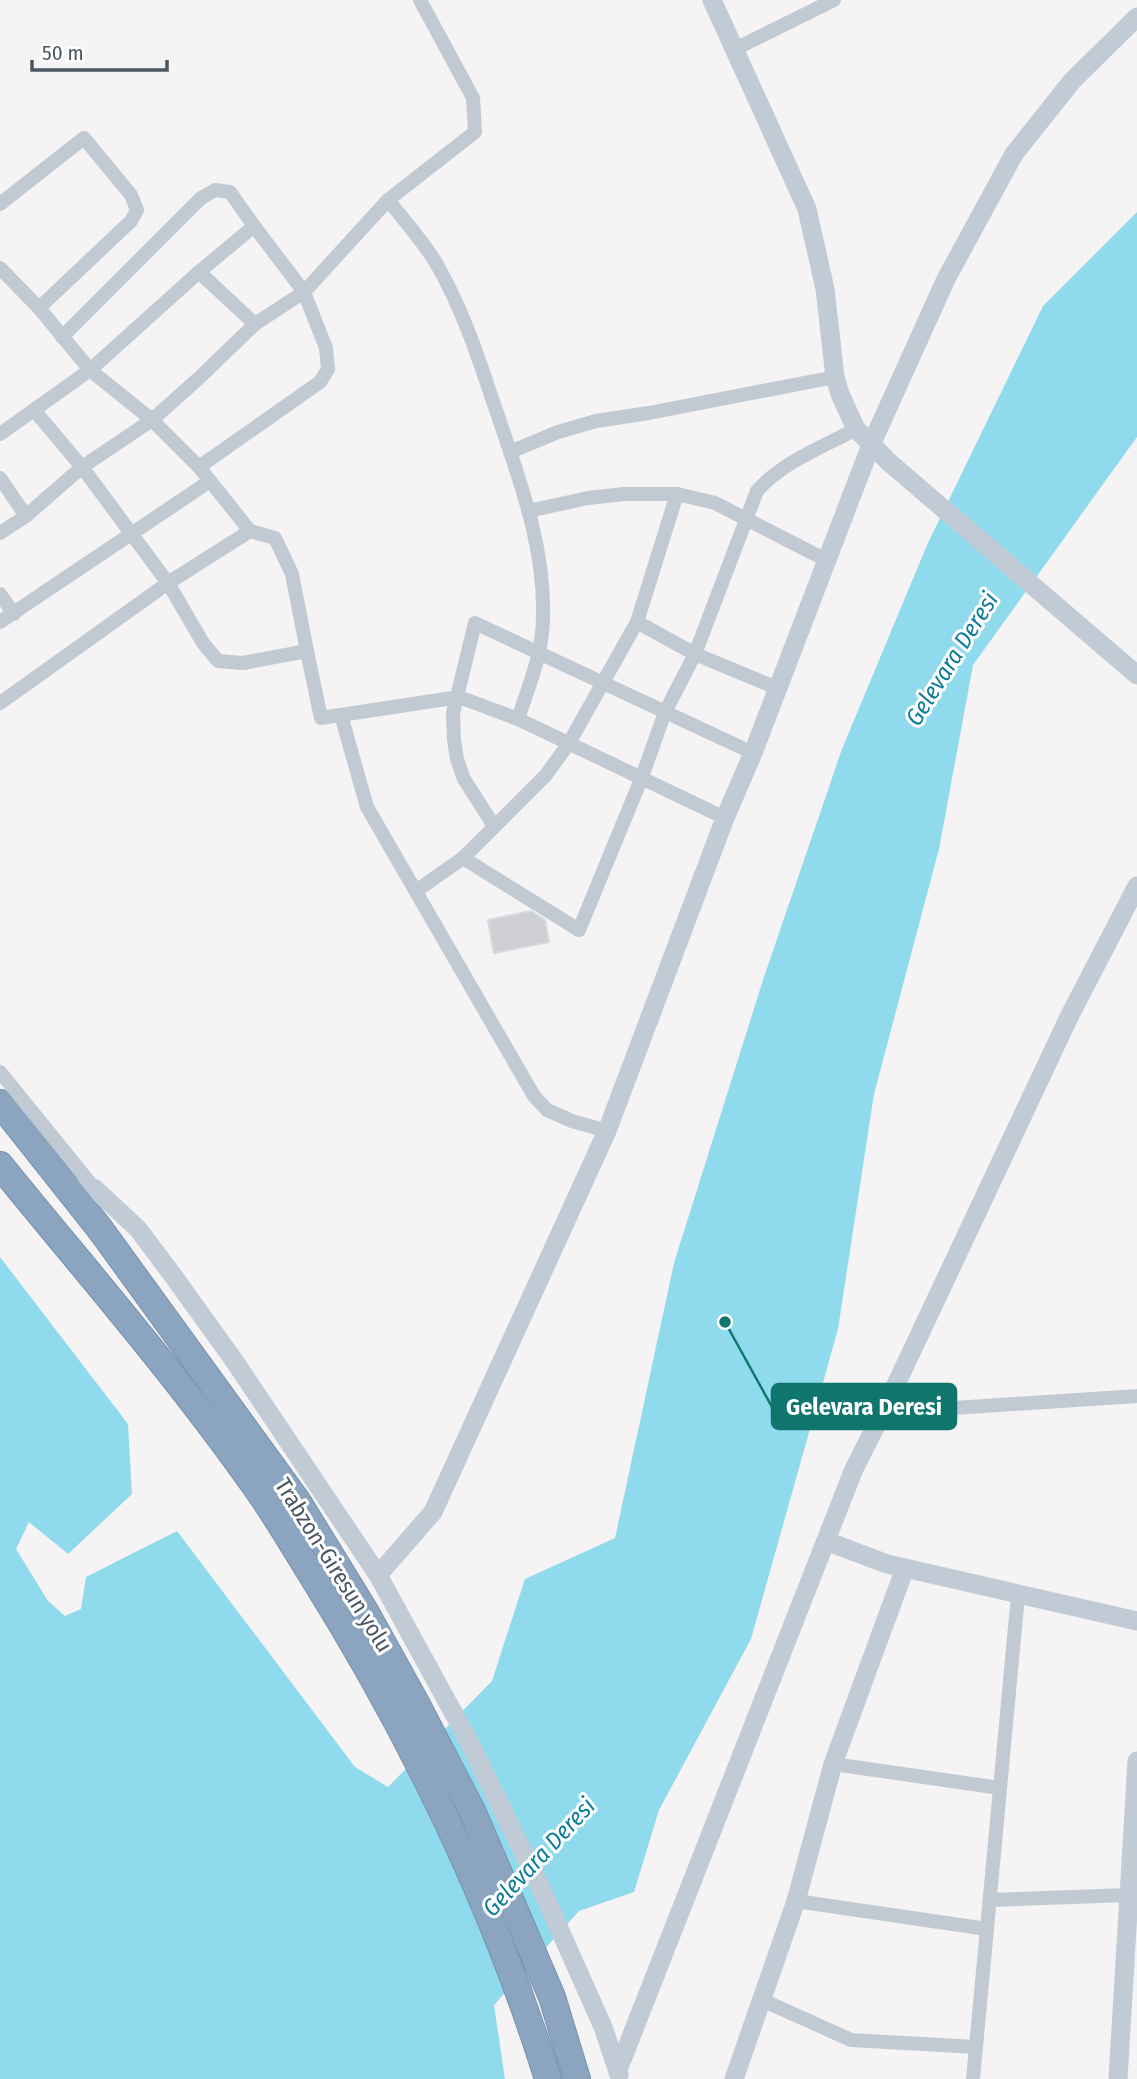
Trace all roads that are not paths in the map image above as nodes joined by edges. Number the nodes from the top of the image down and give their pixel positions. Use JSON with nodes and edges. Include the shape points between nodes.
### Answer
{"nodes":[{"id":1,"x":420,"y":0,"type":"edge"},
{"id":2,"x":712,"y":0,"type":"edge"},
{"id":3,"x":834,"y":0,"type":"edge"},
{"id":4,"x":1137,"y":17,"type":"edge"},
{"id":5,"x":735,"y":50,"type":"junction"},
{"id":6,"x":388,"y":200,"type":"junction"},
{"id":7,"x":0,"y":204,"type":"edge"},
{"id":8,"x":254,"y":226,"type":"junction"},
{"id":9,"x":0,"y":268,"type":"edge"},
{"id":10,"x":199,"y":272,"type":"junction"},
{"id":11,"x":304,"y":292,"type":"junction"},
{"id":12,"x":39,"y":308,"type":"junction"},
{"id":13,"x":255,"y":324,"type":"junction"},
{"id":14,"x":62,"y":337,"type":"junction"},
{"id":15,"x":90,"y":370,"type":"junction"},
{"id":16,"x":835,"y":377,"type":"junction"},
{"id":17,"x":34,"y":410,"type":"junction"},
{"id":18,"x":152,"y":420,"type":"junction"},
{"id":19,"x":856,"y":429,"type":"junction"},
{"id":20,"x":0,"y":434,"type":"edge"},
{"id":21,"x":871,"y":444,"type":"junction"},
{"id":22,"x":510,"y":452,"type":"junction"},
{"id":23,"x":82,"y":467,"type":"junction"},
{"id":24,"x":199,"y":467,"type":"junction"},
{"id":25,"x":0,"y":478,"type":"edge"},
{"id":26,"x":210,"y":481,"type":"junction"},
{"id":27,"x":677,"y":494,"type":"junction"},
{"id":28,"x":528,"y":511,"type":"junction"},
{"id":29,"x":26,"y":516,"type":"junction"},
{"id":30,"x":746,"y":519,"type":"junction"},
{"id":31,"x":250,"y":531,"type":"junction"},
{"id":32,"x":0,"y":533,"type":"edge"},
{"id":33,"x":131,"y":533,"type":"junction"},
{"id":34,"x":826,"y":560,"type":"junction"},
{"id":35,"x":168,"y":583,"type":"junction"},
{"id":36,"x":0,"y":594,"type":"edge"},
{"id":37,"x":14,"y":614,"type":"junction"},
{"id":38,"x":0,"y":622,"type":"edge"},
{"id":39,"x":637,"y":622,"type":"junction"},
{"id":40,"x":307,"y":652,"type":"junction"},
{"id":41,"x":540,"y":653,"type":"junction"},
{"id":42,"x":695,"y":653,"type":"junction"},
{"id":43,"x":1137,"y":675,"type":"edge"},
{"id":44,"x":602,"y":681,"type":"junction"},
{"id":45,"x":777,"y":688,"type":"junction"},
{"id":46,"x":459,"y":696,"type":"junction"},
{"id":47,"x":0,"y":703,"type":"edge"},
{"id":48,"x":666,"y":712,"type":"junction"},
{"id":49,"x":341,"y":715,"type":"junction"},
{"id":50,"x":518,"y":719,"type":"junction"},
{"id":51,"x":569,"y":743,"type":"junction"},
{"id":52,"x":753,"y":753,"type":"junction"},
{"id":53,"x":642,"y":777,"type":"junction"},
{"id":54,"x":725,"y":818,"type":"junction"},
{"id":55,"x":494,"y":826,"type":"junction"},
{"id":56,"x":463,"y":858,"type":"junction"},
{"id":57,"x":1137,"y":886,"type":"edge"},
{"id":58,"x":416,"y":891,"type":"junction"},
{"id":59,"x":0,"y":1072,"type":"edge"},
{"id":60,"x":0,"y":1103,"type":"edge"},
{"id":61,"x":607,"y":1131,"type":"junction"},
{"id":62,"x":0,"y":1165,"type":"edge"},
{"id":63,"x":81,"y":1189,"type":"junction"},
{"id":64,"x":1137,"y":1396,"type":"edge"},
{"id":65,"x":884,"y":1410,"type":"junction"},
{"id":66,"x":826,"y":1541,"type":"junction"},
{"id":67,"x":905,"y":1568,"type":"junction"},
{"id":68,"x":378,"y":1574,"type":"junction"},
{"id":69,"x":1018,"y":1595,"type":"junction"},
{"id":70,"x":1137,"y":1621,"type":"edge"},
{"id":71,"x":405,"y":1709,"type":"junction"},
{"id":72,"x":1137,"y":1761,"type":"edge"},
{"id":73,"x":833,"y":1764,"type":"junction"},
{"id":74,"x":1000,"y":1788,"type":"junction"},
{"id":75,"x":1135,"y":1840,"type":"edge"},
{"id":76,"x":1129,"y":1895,"type":"junction"},
{"id":77,"x":796,"y":1900,"type":"junction"},
{"id":78,"x":990,"y":1900,"type":"junction"},
{"id":79,"x":1133,"y":1924,"type":"edge"},
{"id":80,"x":987,"y":1929,"type":"junction"},
{"id":81,"x":762,"y":2000,"type":"junction"},
{"id":82,"x":976,"y":2047,"type":"junction"},
{"id":83,"x":619,"y":2075,"type":"edge"},
{"id":84,"x":548,"y":2079,"type":"edge"},
{"id":85,"x":578,"y":2079,"type":"edge"},
{"id":86,"x":734,"y":2079,"type":"edge"},
{"id":87,"x":974,"y":2079,"type":"edge"},
{"id":88,"x":1118,"y":2079,"type":"edge"}],
"edges":[{"from":1,"to":6,"type":"street","via":[[473,98],[475,132]]},
{"from":2,"to":5,"type":"street"},
{"from":3,"to":5,"type":"street"},
{"from":4,"to":21,"type":"street","via":[[1072,80],[1014,154],[946,279]]},
{"from":5,"to":16,"type":"street","via":[[807,209],[825,289]]},
{"from":6,"to":11,"type":"street"},
{"from":6,"to":22,"type":"street","via":[[436,261],[467,323]]},
{"from":7,"to":12,"type":"street","via":[[84,138],[131,195],[137,209],[131,221]]},
{"from":8,"to":10,"type":"street"},
{"from":8,"to":11,"type":"street"},
{"from":8,"to":14,"type":"street","via":[[230,192],[215,190],[201,198]]},
{"from":9,"to":12,"type":"street"},
{"from":10,"to":13,"type":"street"},
{"from":10,"to":15,"type":"street"},
{"from":11,"to":13,"type":"street"},
{"from":11,"to":24,"type":"street","via":[[326,348],[328,369],[320,383]]},
{"from":12,"to":14,"type":"street"},
{"from":13,"to":18,"type":"street"},
{"from":14,"to":15,"type":"street"},
{"from":15,"to":17,"type":"street"},
{"from":15,"to":18,"type":"street"},
{"from":16,"to":19,"type":"street"},
{"from":16,"to":22,"type":"street","via":[[596,421]]},
{"from":17,"to":20,"type":"street"},
{"from":17,"to":23,"type":"street"},
{"from":18,"to":23,"type":"street"},
{"from":18,"to":24,"type":"street"},
{"from":19,"to":21,"type":"street"},
{"from":19,"to":30,"type":"street","via":[[767,480],[757,491]]},
{"from":21,"to":34,"type":"street"},
{"from":21,"to":43,"type":"street"},
{"from":22,"to":28,"type":"street"},
{"from":23,"to":29,"type":"street"},
{"from":23,"to":33,"type":"street"},
{"from":24,"to":26,"type":"street"},
{"from":25,"to":29,"type":"street"},
{"from":26,"to":31,"type":"street"},
{"from":26,"to":33,"type":"street"},
{"from":27,"to":28,"type":"street","via":[[624,494]]},
{"from":27,"to":30,"type":"street","via":[[715,503]]},
{"from":27,"to":39,"type":"street"},
{"from":28,"to":41,"type":"street","via":[[543,582]]},
{"from":29,"to":32,"type":"street"},
{"from":30,"to":34,"type":"street"},
{"from":30,"to":42,"type":"street"},
{"from":31,"to":35,"type":"street"},
{"from":31,"to":40,"type":"street","via":[[275,538],[292,574]]},
{"from":33,"to":35,"type":"street"},
{"from":33,"to":37,"type":"street"},
{"from":34,"to":45,"type":"street"},
{"from":35,"to":40,"type":"street","via":[[218,661],[243,663]]},
{"from":35,"to":47,"type":"street"},
{"from":36,"to":37,"type":"street"},
{"from":37,"to":38,"type":"street"},
{"from":39,"to":42,"type":"street"},
{"from":39,"to":44,"type":"street"},
{"from":40,"to":49,"type":"street","via":[[321,718]]},
{"from":41,"to":44,"type":"street"},
{"from":41,"to":46,"type":"street","via":[[475,623]]},
{"from":41,"to":50,"type":"street"},
{"from":42,"to":45,"type":"street"},
{"from":42,"to":48,"type":"street"},
{"from":44,"to":48,"type":"street"},
{"from":44,"to":51,"type":"street"},
{"from":45,"to":52,"type":"street"},
{"from":46,"to":49,"type":"street"},
{"from":46,"to":50,"type":"street"},
{"from":46,"to":55,"type":"street","via":[[453,713],[457,759],[464,779]]},
{"from":48,"to":52,"type":"street"},
{"from":48,"to":53,"type":"street"},
{"from":49,"to":58,"type":"street","via":[[367,807]]},
{"from":50,"to":51,"type":"street"},
{"from":51,"to":53,"type":"street"},
{"from":51,"to":55,"type":"street","via":[[546,775]]},
{"from":52,"to":54,"type":"street"},
{"from":53,"to":54,"type":"street"},
{"from":53,"to":56,"type":"street","via":[[579,930]]},
{"from":54,"to":61,"type":"street"},
{"from":55,"to":56,"type":"street"},
{"from":56,"to":58,"type":"street"},
{"from":57,"to":65,"type":"street","via":[[1069,1017]]},
{"from":58,"to":61,"type":"street","via":[[534,1096],[547,1110]]},
{"from":59,"to":63,"type":"street"},
{"from":60,"to":63,"type":"highway","name":"Trabzon-Giresun yolu"},
{"from":61,"to":68,"type":"street","via":[[433,1511]]},
{"from":62,"to":71,"type":"highway","name":"Trabzon-Giresun yolu","via":[[172,1375],[256,1488],[340,1620]]},
{"from":63,"to":68,"type":"street","via":[[138,1229],[233,1359]]},
{"from":63,"to":71,"type":"highway","name":"Trabzon-Giresun yolu","via":[[100,1229],[298,1502],[365,1611]]},
{"from":64,"to":65,"type":"street"},
{"from":65,"to":66,"type":"street","via":[[854,1469]]},
{"from":66,"to":67,"type":"street"},
{"from":66,"to":83,"type":"street"},
{"from":67,"to":69,"type":"street"},
{"from":67,"to":73,"type":"street"},
{"from":68,"to":83,"type":"street","via":[[542,1890],[603,2027]]},
{"from":69,"to":70,"type":"street"},
{"from":69,"to":74,"type":"street"},
{"from":71,"to":84,"type":"highway","name":"Trabzon-Giresun yolu","via":[[530,2021]]},
{"from":71,"to":85,"type":"highway","name":"Trabzon-Giresun yolu","via":[[473,1813],[552,1997]]},
{"from":72,"to":75,"type":"street"},
{"from":73,"to":74,"type":"street"},
{"from":73,"to":77,"type":"street"},
{"from":74,"to":78,"type":"street"},
{"from":75,"to":76,"type":"street"},
{"from":76,"to":78,"type":"street"},
{"from":76,"to":79,"type":"street"},
{"from":77,"to":80,"type":"street"},
{"from":77,"to":81,"type":"street"},
{"from":78,"to":80,"type":"street"},
{"from":79,"to":88,"type":"street"},
{"from":80,"to":82,"type":"street"},
{"from":81,"to":82,"type":"street","via":[[851,2040]]},
{"from":81,"to":86,"type":"street"},
{"from":82,"to":87,"type":"street"}]}
